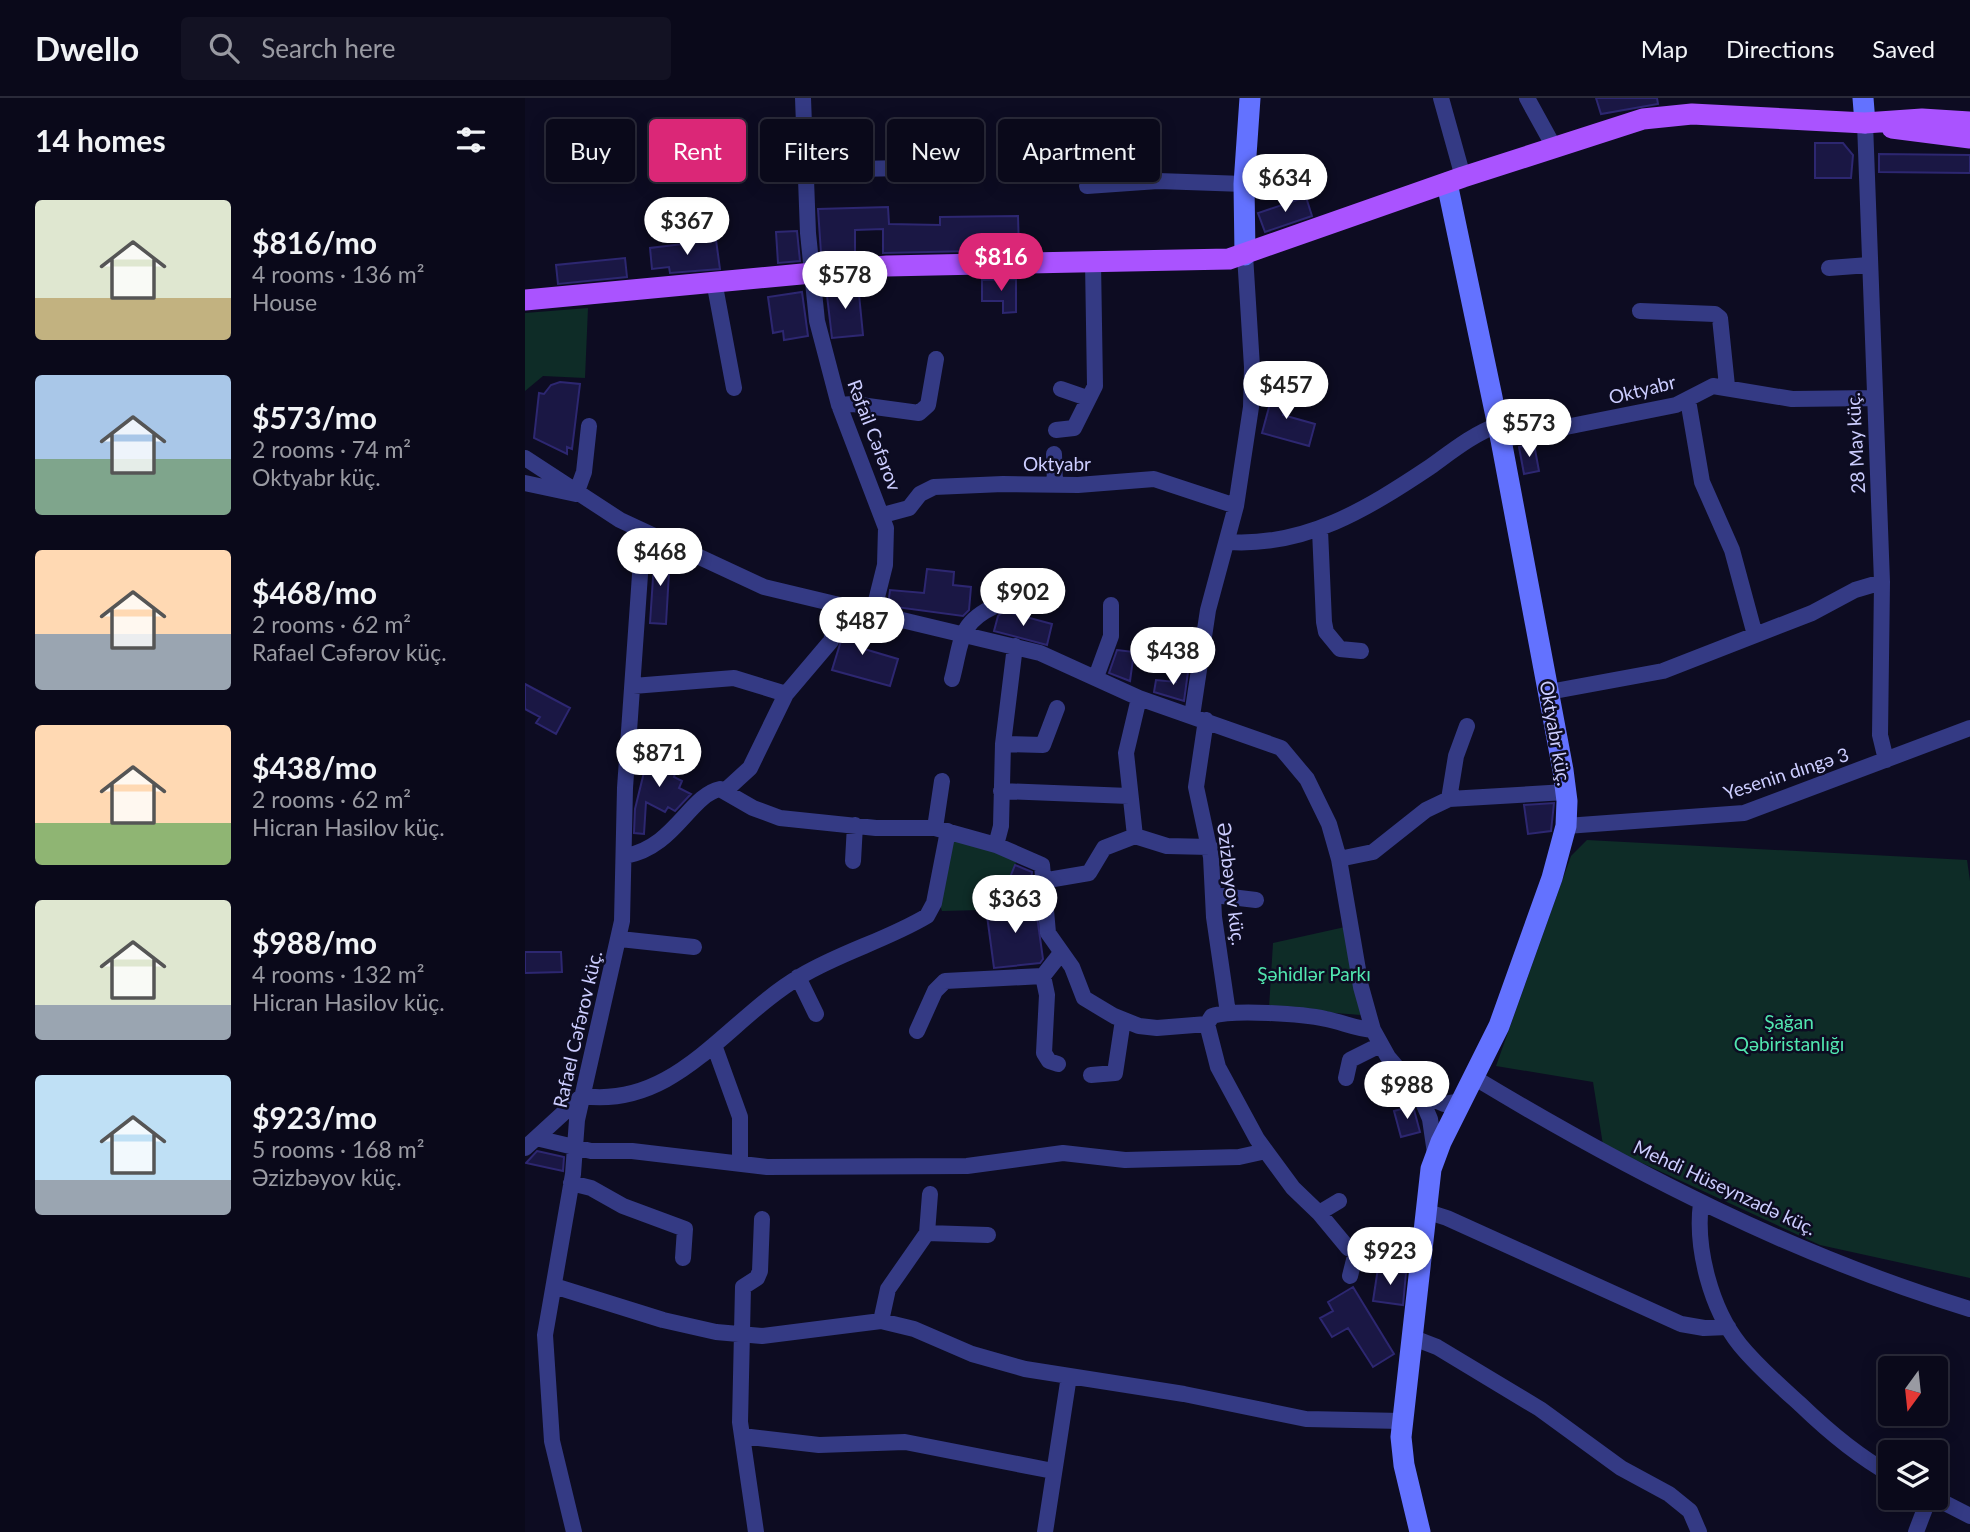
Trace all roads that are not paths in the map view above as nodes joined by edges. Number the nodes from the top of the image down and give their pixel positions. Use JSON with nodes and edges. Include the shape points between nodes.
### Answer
{"nodes":[{"id":1,"x":803,"y":98,"type":"edge"},
{"id":2,"x":1250,"y":98,"type":"edge"},
{"id":3,"x":1441,"y":98,"type":"edge"},
{"id":4,"x":1527,"y":98,"type":"edge"},
{"id":5,"x":1863,"y":98,"type":"edge"},
{"id":6,"x":1681,"y":106,"type":"edge"},
{"id":7,"x":804,"y":119,"type":"edge"},
{"id":8,"x":1864,"y":122,"type":"junction"},
{"id":9,"x":1970,"y":122,"type":"edge"},
{"id":10,"x":1970,"y":138,"type":"edge"},
{"id":11,"x":1554,"y":147,"type":"junction"},
{"id":12,"x":1455,"y":180,"type":"junction"},
{"id":13,"x":807,"y":182,"type":"edge"},
{"id":14,"x":1244,"y":184,"type":"junction"},
{"id":15,"x":1087,"y":186,"type":"dead end"},
{"id":16,"x":1245,"y":256,"type":"junction"},
{"id":17,"x":1093,"y":262,"type":"junction"},
{"id":18,"x":1869,"y":265,"type":"junction"},
{"id":19,"x":1829,"y":268,"type":"dead end"},
{"id":20,"x":811,"y":271,"type":"junction"},
{"id":21,"x":714,"y":281,"type":"junction"},
{"id":22,"x":525,"y":300,"type":"edge"},
{"id":23,"x":1640,"y":311,"type":"dead end"},
{"id":24,"x":936,"y":359,"type":"dead end"},
{"id":25,"x":1727,"y":386,"type":"junction"},
{"id":26,"x":734,"y":388,"type":"dead end"},
{"id":27,"x":1062,"y":389,"type":"dead end"},
{"id":28,"x":1087,"y":398,"type":"junction"},
{"id":29,"x":1874,"y":398,"type":"junction"},
{"id":30,"x":1688,"y":400,"type":"junction"},
{"id":31,"x":839,"y":405,"type":"junction"},
{"id":32,"x":589,"y":426,"type":"dead end"},
{"id":33,"x":1056,"y":430,"type":"dead end"},
{"id":34,"x":1500,"y":433,"type":"junction"},
{"id":35,"x":1054,"y":454,"type":"dead end"},
{"id":36,"x":525,"y":458,"type":"edge"},
{"id":37,"x":525,"y":483,"type":"edge"},
{"id":38,"x":1055,"y":485,"type":"junction"},
{"id":39,"x":576,"y":494,"type":"junction"},
{"id":40,"x":1237,"y":506,"type":"junction"},
{"id":41,"x":883,"y":515,"type":"junction"},
{"id":42,"x":1320,"y":530,"type":"junction"},
{"id":43,"x":643,"y":532,"type":"junction"},
{"id":44,"x":1228,"y":542,"type":"junction"},
{"id":45,"x":1882,"y":582,"type":"junction"},
{"id":46,"x":1004,"y":590,"type":"dead end"},
{"id":47,"x":840,"y":606,"type":"junction"},
{"id":48,"x":1111,"y":606,"type":"dead end"},
{"id":49,"x":873,"y":613,"type":"junction"},
{"id":50,"x":964,"y":633,"type":"junction"},
{"id":51,"x":1755,"y":635,"type":"junction"},
{"id":52,"x":1015,"y":646,"type":"junction"},
{"id":53,"x":1361,"y":651,"type":"dead end"},
{"id":54,"x":1096,"y":677,"type":"junction"},
{"id":55,"x":952,"y":679,"type":"dead end"},
{"id":56,"x":633,"y":685,"type":"junction"},
{"id":57,"x":1549,"y":692,"type":"junction"},
{"id":58,"x":786,"y":694,"type":"junction"},
{"id":59,"x":1139,"y":698,"type":"junction"},
{"id":60,"x":1057,"y":708,"type":"dead end"},
{"id":61,"x":1199,"y":718,"type":"junction"},
{"id":62,"x":1467,"y":726,"type":"dead end"},
{"id":63,"x":1970,"y":728,"type":"edge"},
{"id":64,"x":1003,"y":744,"type":"junction"},
{"id":65,"x":1886,"y":760,"type":"junction"},
{"id":66,"x":942,"y":781,"type":"dead end"},
{"id":67,"x":726,"y":790,"type":"junction"},
{"id":68,"x":1001,"y":791,"type":"junction"},
{"id":69,"x":1566,"y":792,"type":"junction"},
{"id":70,"x":1129,"y":796,"type":"junction"},
{"id":71,"x":1449,"y":799,"type":"junction"},
{"id":72,"x":855,"y":825,"type":"junction"},
{"id":73,"x":1566,"y":826,"type":"junction"},
{"id":74,"x":941,"y":829,"type":"junction"},
{"id":75,"x":1135,"y":836,"type":"junction"},
{"id":76,"x":996,"y":845,"type":"junction"},
{"id":77,"x":1210,"y":847,"type":"junction"},
{"id":78,"x":625,"y":856,"type":"junction"},
{"id":79,"x":1339,"y":859,"type":"junction"},
{"id":80,"x":853,"y":861,"type":"dead end"},
{"id":81,"x":1042,"y":881,"type":"junction"},
{"id":82,"x":1214,"y":895,"type":"junction"},
{"id":83,"x":1256,"y":900,"type":"dead end"},
{"id":84,"x":620,"y":939,"type":"junction"},
{"id":85,"x":694,"y":947,"type":"dead end"},
{"id":86,"x":1061,"y":953,"type":"junction"},
{"id":87,"x":1044,"y":976,"type":"junction"},
{"id":88,"x":798,"y":977,"type":"junction"},
{"id":89,"x":1228,"y":1013,"type":"junction"},
{"id":90,"x":817,"y":1014,"type":"dead end"},
{"id":91,"x":1123,"y":1020,"type":"junction"},
{"id":92,"x":1206,"y":1024,"type":"junction"},
{"id":93,"x":1373,"y":1030,"type":"junction"},
{"id":94,"x":917,"y":1031,"type":"dead end"},
{"id":95,"x":713,"y":1045,"type":"junction"},
{"id":96,"x":1380,"y":1045,"type":"junction"},
{"id":97,"x":1058,"y":1064,"type":"dead end"},
{"id":98,"x":1091,"y":1076,"type":"dead end"},
{"id":99,"x":1346,"y":1078,"type":"dead end"},
{"id":100,"x":1475,"y":1078,"type":"junction"},
{"id":101,"x":1419,"y":1093,"type":"junction"},
{"id":102,"x":582,"y":1096,"type":"junction"},
{"id":103,"x":1462,"y":1101,"type":"junction"},
{"id":104,"x":1441,"y":1120,"type":"junction"},
{"id":105,"x":531,"y":1143,"type":"edge"},
{"id":106,"x":574,"y":1149,"type":"junction"},
{"id":107,"x":1266,"y":1151,"type":"junction"},
{"id":108,"x":740,"y":1164,"type":"junction"},
{"id":109,"x":571,"y":1184,"type":"junction"},
{"id":110,"x":930,"y":1194,"type":"dead end"},
{"id":111,"x":1339,"y":1201,"type":"dead end"},
{"id":112,"x":1701,"y":1203,"type":"junction"},
{"id":113,"x":1425,"y":1211,"type":"junction"},
{"id":114,"x":1319,"y":1213,"type":"junction"},
{"id":115,"x":762,"y":1219,"type":"dead end"},
{"id":116,"x":926,"y":1233,"type":"junction"},
{"id":117,"x":988,"y":1235,"type":"dead end"},
{"id":118,"x":1356,"y":1252,"type":"junction"},
{"id":119,"x":683,"y":1258,"type":"dead end"},
{"id":120,"x":1419,"y":1265,"type":"junction"},
{"id":121,"x":1350,"y":1276,"type":"dead end"},
{"id":122,"x":554,"y":1286,"type":"junction"},
{"id":123,"x":1970,"y":1309,"type":"edge"},
{"id":124,"x":881,"y":1321,"type":"junction"},
{"id":125,"x":1728,"y":1327,"type":"junction"},
{"id":126,"x":742,"y":1336,"type":"junction"},
{"id":127,"x":1411,"y":1337,"type":"junction"},
{"id":128,"x":1069,"y":1376,"type":"junction"},
{"id":129,"x":1402,"y":1421,"type":"junction"},
{"id":130,"x":742,"y":1436,"type":"junction"},
{"id":131,"x":1878,"y":1466,"type":"edge"},
{"id":132,"x":1053,"y":1471,"type":"junction"},
{"id":133,"x":1948,"y":1505,"type":"edge"},
{"id":134,"x":1924,"y":1510,"type":"edge"},
{"id":135,"x":1970,"y":1516,"type":"edge"},
{"id":136,"x":574,"y":1532,"type":"edge"},
{"id":137,"x":755,"y":1532,"type":"edge"},
{"id":138,"x":1045,"y":1532,"type":"edge"},
{"id":139,"x":1420,"y":1532,"type":"edge"},
{"id":140,"x":1699,"y":1532,"type":"edge"},
{"id":141,"x":1916,"y":1532,"type":"edge"}],
"edges":[{"from":1,"to":7,"type":"street","name":"Rəfail Cəfərov"},
{"from":2,"to":14,"type":"street"},
{"from":3,"to":12,"type":"street"},
{"from":4,"to":11,"type":"street"},
{"from":5,"to":8,"type":"street"},
{"from":6,"to":8,"type":"main road"},
{"from":6,"to":11,"type":"main road"},
{"from":8,"to":9,"type":"main road"},
{"from":8,"to":10,"type":"main road"},
{"from":8,"to":18,"type":"street","name":"28 May küç."},
{"from":11,"to":12,"type":"main road"},
{"from":12,"to":16,"type":"main road"},
{"from":12,"to":34,"type":"street","name":"Oktyabr küç."},
{"from":13,"to":20,"type":"street","name":"Rəfail Cəfərov"},
{"from":14,"to":15,"type":"street","via":[[1158,181]]},
{"from":14,"to":16,"type":"street"},
{"from":16,"to":17,"type":"main road"},
{"from":16,"to":40,"type":"street","name":"Əzizbəyov küç.","via":[[1252,390]]},
{"from":17,"to":20,"type":"main road"},
{"from":17,"to":28,"type":"street","via":[[1095,386]]},
{"from":18,"to":19,"type":"street"},
{"from":18,"to":29,"type":"street","name":"28 May küç."},
{"from":20,"to":21,"type":"main road"},
{"from":20,"to":31,"type":"street","name":"Rəfail Cəfərov","via":[[817,321]]},
{"from":21,"to":22,"type":"main road"},
{"from":21,"to":26,"type":"street"},
{"from":23,"to":25,"type":"street","via":[[1715,314],[1720,318]]},
{"from":24,"to":31,"type":"street","via":[[929,405],[919,413]]},
{"from":25,"to":29,"type":"street","name":"Oktyabr","via":[[1792,398]]},
{"from":25,"to":30,"type":"street","name":"Oktyabr","via":[[1713,386]]},
{"from":27,"to":28,"type":"street"},
{"from":28,"to":33,"type":"street","via":[[1074,428]]},
{"from":29,"to":45,"type":"street","name":"28 May küç."},
{"from":30,"to":34,"type":"street","name":"Oktyabr","via":[[1658,409]]},
{"from":30,"to":51,"type":"street","via":[[1702,482],[1732,550]]},
{"from":31,"to":41,"type":"street","name":"Rəfail Cəfərov"},
{"from":32,"to":39,"type":"street","via":[[584,472]]},
{"from":34,"to":42,"type":"street","name":"Oktyabr","via":[[1479,433],[1387,495]]},
{"from":34,"to":57,"type":"street","name":"Oktyabr küç."},
{"from":35,"to":38,"type":"street"},
{"from":36,"to":39,"type":"street"},
{"from":37,"to":39,"type":"street"},
{"from":38,"to":40,"type":"street","name":"Oktyabr","via":[[1154,479]]},
{"from":38,"to":41,"type":"street","name":"Oktyabr","via":[[934,487],[920,494],[909,508]]},
{"from":39,"to":43,"type":"street"},
{"from":40,"to":44,"type":"street","name":"Əzizbəyov küç."},
{"from":41,"to":49,"type":"street","name":"Rəfail Cəfərov","via":[[886,554]]},
{"from":42,"to":44,"type":"street","name":"Oktyabr","via":[[1268,541]]},
{"from":42,"to":53,"type":"street","via":[[1326,632],[1340,649]]},
{"from":43,"to":47,"type":"street","via":[[764,587]]},
{"from":43,"to":56,"type":"street","name":"Rafael Cəfərov küç."},
{"from":44,"to":61,"type":"street","name":"Əzizbəyov küç.","via":[[1208,610]]},
{"from":45,"to":51,"type":"street"},
{"from":45,"to":65,"type":"street","name":"28 May küç.","via":[[1880,735]]},
{"from":46,"to":50,"type":"street","via":[[995,606],[981,611]]},
{"from":47,"to":49,"type":"street"},
{"from":47,"to":58,"type":"street","via":[[831,641]]},
{"from":48,"to":54,"type":"street","via":[[1111,636]]},
{"from":49,"to":50,"type":"street"},
{"from":50,"to":52,"type":"street"},
{"from":50,"to":55,"type":"street"},
{"from":51,"to":57,"type":"street","via":[[1663,671]]},
{"from":52,"to":54,"type":"street"},
{"from":52,"to":64,"type":"street"},
{"from":54,"to":59,"type":"street"},
{"from":56,"to":58,"type":"street","via":[[734,678]]},
{"from":56,"to":78,"type":"street","name":"Rafael Cəfərov küç."},
{"from":57,"to":69,"type":"street","name":"Oktyabr küç."},
{"from":58,"to":67,"type":"street","via":[[750,768]]},
{"from":59,"to":61,"type":"street"},
{"from":59,"to":70,"type":"street","via":[[1126,752]]},
{"from":60,"to":64,"type":"street","via":[[1043,745]]},
{"from":61,"to":77,"type":"street","name":"Əzizbəyov küç.","via":[[1196,787]]},
{"from":61,"to":79,"type":"street","via":[[1272,743],[1288,754],[1321,805]]},
{"from":62,"to":71,"type":"street"},
{"from":63,"to":65,"type":"street","name":"Yesenin dıngə 3"},
{"from":64,"to":68,"type":"street"},
{"from":65,"to":73,"type":"street","name":"Yesenin dıngə 3","via":[[1744,813]]},
{"from":66,"to":74,"type":"street"},
{"from":67,"to":72,"type":"street","via":[[753,808],[780,818]]},
{"from":67,"to":78,"type":"street","via":[[708,794],[653,848]]},
{"from":68,"to":70,"type":"street"},
{"from":68,"to":76,"type":"street"},
{"from":69,"to":71,"type":"street"},
{"from":69,"to":73,"type":"street","name":"Oktyabr küç."},
{"from":70,"to":75,"type":"street"},
{"from":71,"to":79,"type":"street","via":[[1426,810],[1373,852]]},
{"from":72,"to":74,"type":"street"},
{"from":72,"to":80,"type":"street"},
{"from":73,"to":100,"type":"street","name":"Oktyabr küç.","via":[[1515,984]]},
{"from":74,"to":76,"type":"street"},
{"from":74,"to":88,"type":"street","via":[[934,903],[927,916]]},
{"from":75,"to":77,"type":"street","via":[[1167,846]]},
{"from":75,"to":81,"type":"street","via":[[1104,848],[1089,873]]},
{"from":76,"to":81,"type":"street","via":[[1039,863]]},
{"from":77,"to":82,"type":"street","name":"Əzizbəyov küç."},
{"from":78,"to":84,"type":"street","name":"Rafael Cəfərov küç."},
{"from":79,"to":93,"type":"street"},
{"from":81,"to":86,"type":"street","via":[[1048,933]]},
{"from":82,"to":83,"type":"street"},
{"from":82,"to":89,"type":"street","name":"Əzizbəyov küç."},
{"from":84,"to":85,"type":"street"},
{"from":84,"to":102,"type":"street","name":"Rafael Cəfərov küç."},
{"from":86,"to":87,"type":"street"},
{"from":86,"to":91,"type":"street","via":[[1084,998]]},
{"from":87,"to":94,"type":"street","via":[[945,981],[935,991]]},
{"from":87,"to":97,"type":"street","via":[[1044,1053]]},
{"from":88,"to":90,"type":"street"},
{"from":88,"to":95,"type":"street"},
{"from":89,"to":92,"type":"street","via":[[1212,1016]]},
{"from":89,"to":93,"type":"street","via":[[1318,1017]]},
{"from":91,"to":92,"type":"street","via":[[1157,1028]]},
{"from":91,"to":98,"type":"street","via":[[1115,1073]]},
{"from":92,"to":107,"type":"street","via":[[1218,1067]]},
{"from":93,"to":96,"type":"street"},
{"from":95,"to":102,"type":"street","via":[[648,1090],[613,1099]]},
{"from":95,"to":108,"type":"street","via":[[740,1117]]},
{"from":96,"to":99,"type":"street","via":[[1350,1060]]},
{"from":96,"to":101,"type":"street"},
{"from":100,"to":103,"type":"street","name":"Oktyabr küç."},
{"from":100,"to":112,"type":"street","name":"Mehdi Hüseynzadə küç.","via":[[1601,1152]]},
{"from":101,"to":103,"type":"street","via":[[1444,1104]]},
{"from":101,"to":104,"type":"street"},
{"from":102,"to":105,"type":"street"},
{"from":102,"to":106,"type":"street","name":"Rafael Cəfərov küç."},
{"from":103,"to":104,"type":"street","name":"Oktyabr küç."},
{"from":104,"to":113,"type":"street","name":"Oktyabr küç."},
{"from":105,"to":106,"type":"street"},
{"from":106,"to":108,"type":"street"},
{"from":106,"to":109,"type":"street","name":"Rafael Cəfərov küç."},
{"from":107,"to":108,"type":"street","via":[[1232,1157],[1125,1160],[1063,1153],[967,1166]]},
{"from":107,"to":114,"type":"street","via":[[1293,1188]]},
{"from":109,"to":119,"type":"street","via":[[685,1229]]},
{"from":109,"to":122,"type":"street","name":"Rafael Cəfərov küç."},
{"from":110,"to":116,"type":"street"},
{"from":111,"to":114,"type":"street"},
{"from":112,"to":123,"type":"street","name":"Mehdi Hüseynzadə küç.","via":[[1831,1258]]},
{"from":112,"to":125,"type":"street","via":[[1699,1237]]},
{"from":113,"to":120,"type":"street","name":"Oktyabr küç."},
{"from":113,"to":125,"type":"street","via":[[1681,1324]]},
{"from":114,"to":118,"type":"street","via":[[1342,1243]]},
{"from":115,"to":126,"type":"street","via":[[760,1271],[743,1287]]},
{"from":116,"to":117,"type":"street"},
{"from":116,"to":124,"type":"street","via":[[888,1289]]},
{"from":118,"to":120,"type":"street"},
{"from":118,"to":121,"type":"street"},
{"from":120,"to":127,"type":"street","name":"Oktyabr küç."},
{"from":122,"to":126,"type":"street","via":[[663,1320]]},
{"from":122,"to":136,"type":"street","name":"Rafael Cəfərov küç.","via":[[545,1335],[547,1401],[555,1461]]},
{"from":124,"to":126,"type":"street"},
{"from":124,"to":128,"type":"street","via":[[998,1362]]},
{"from":125,"to":131,"type":"street","via":[[1758,1365],[1835,1437]]},
{"from":126,"to":130,"type":"street"},
{"from":127,"to":129,"type":"street","name":"Oktyabr küç."},
{"from":127,"to":140,"type":"street","via":[[1437,1347],[1529,1402],[1621,1468],[1669,1494],[1690,1511]]},
{"from":128,"to":129,"type":"street","via":[[1306,1419]]},
{"from":128,"to":132,"type":"street"},
{"from":129,"to":139,"type":"street","name":"Oktyabr küç.","via":[[1401,1453]]},
{"from":130,"to":132,"type":"street","via":[[827,1446],[905,1442]]},
{"from":130,"to":137,"type":"street"},
{"from":132,"to":138,"type":"street"},
{"from":133,"to":135,"type":"street"},
{"from":134,"to":141,"type":"street"}]}
